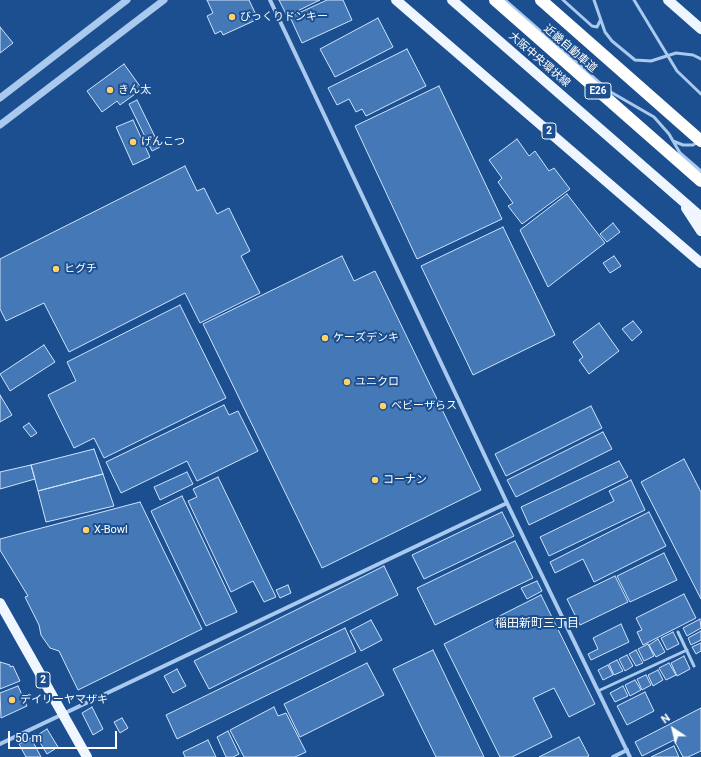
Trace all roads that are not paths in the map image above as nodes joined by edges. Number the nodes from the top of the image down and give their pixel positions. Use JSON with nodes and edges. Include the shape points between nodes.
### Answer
{"nodes":[{"id":1,"x":127,"y":0,"type":"edge"},
{"id":2,"x":164,"y":0,"type":"edge"},
{"id":3,"x":270,"y":0,"type":"edge"},
{"id":4,"x":396,"y":0,"type":"edge"},
{"id":5,"x":452,"y":0,"type":"edge"},
{"id":6,"x":495,"y":0,"type":"edge"},
{"id":7,"x":505,"y":0,"type":"edge"},
{"id":8,"x":541,"y":0,"type":"edge"},
{"id":9,"x":563,"y":0,"type":"edge"},
{"id":10,"x":594,"y":0,"type":"edge"},
{"id":11,"x":634,"y":0,"type":"edge"},
{"id":12,"x":668,"y":0,"type":"edge"},
{"id":13,"x":600,"y":21,"type":"junction"},
{"id":14,"x":701,"y":29,"type":"edge"},
{"id":15,"x":668,"y":56,"type":"junction"},
{"id":16,"x":701,"y":59,"type":"edge"},
{"id":17,"x":701,"y":94,"type":"edge"},
{"id":18,"x":0,"y":98,"type":"edge"},
{"id":19,"x":664,"y":108,"type":"junction"},
{"id":20,"x":0,"y":124,"type":"edge"},
{"id":21,"x":701,"y":137,"type":"edge"},
{"id":22,"x":672,"y":141,"type":"junction"},
{"id":23,"x":701,"y":141,"type":"edge"},
{"id":24,"x":701,"y":171,"type":"edge"},
{"id":25,"x":701,"y":181,"type":"edge"},
{"id":26,"x":678,"y":197,"type":"junction"},
{"id":27,"x":701,"y":217,"type":"edge"},
{"id":28,"x":701,"y":231,"type":"edge"},
{"id":29,"x":701,"y":263,"type":"edge"},
{"id":30,"x":507,"y":503,"type":"junction"},
{"id":31,"x":0,"y":603,"type":"edge"},
{"id":32,"x":678,"y":632,"type":"dead end"},
{"id":33,"x":687,"y":650,"type":"junction"},
{"id":34,"x":694,"y":666,"type":"dead end"},
{"id":35,"x":598,"y":691,"type":"junction"},
{"id":36,"x":63,"y":715,"type":"junction"},
{"id":37,"x":0,"y":744,"type":"edge"},
{"id":38,"x":627,"y":750,"type":"junction"},
{"id":39,"x":87,"y":757,"type":"edge"},
{"id":40,"x":613,"y":757,"type":"edge"},
{"id":41,"x":630,"y":757,"type":"edge"}],
"edges":[{"from":1,"to":18,"type":"street"},
{"from":2,"to":20,"type":"street"},
{"from":3,"to":30,"type":"street"},
{"from":4,"to":29,"type":"main road","number":"2"},
{"from":5,"to":26,"type":"main road","name":"大阪中央環状線"},
{"from":6,"to":25,"type":"highway","name":"近畿自動車道","number":"E26"},
{"from":7,"to":22,"type":"lane","via":[[609,91],[654,117]]},
{"from":8,"to":19,"type":"highway","name":"近畿自動車道","number":"E26","bridge":true},
{"from":9,"to":13,"type":"lane","via":[[592,26],[597,26]]},
{"from":10,"to":13,"type":"lane"},
{"from":11,"to":15,"type":"lane"},
{"from":12,"to":14,"type":"main road"},
{"from":13,"to":15,"type":"lane","via":[[612,41],[635,60],[651,61]]},
{"from":15,"to":16,"type":"lane","via":[[676,53]]},
{"from":15,"to":17,"type":"lane","via":[[680,74]]},
{"from":19,"to":21,"type":"highway","bridge":true},
{"from":19,"to":23,"type":"highway","name":"近畿自動車道","number":"E26","bridge":true},
{"from":22,"to":23,"type":"lane","via":[[694,145]]},
{"from":22,"to":24,"type":"lane","via":[[680,153]]},
{"from":26,"to":27,"type":"main road","name":"大阪中央環状線"},
{"from":26,"to":28,"type":"main road"},
{"from":30,"to":35,"type":"street"},
{"from":30,"to":36,"type":"street"},
{"from":31,"to":36,"type":"main road","number":"2"},
{"from":32,"to":33,"type":"lane"},
{"from":33,"to":34,"type":"lane"},
{"from":33,"to":35,"type":"lane"},
{"from":35,"to":38,"type":"street"},
{"from":36,"to":37,"type":"street"},
{"from":36,"to":39,"type":"main road","number":"2"},
{"from":38,"to":40,"type":"street"},
{"from":38,"to":41,"type":"street"}]}
